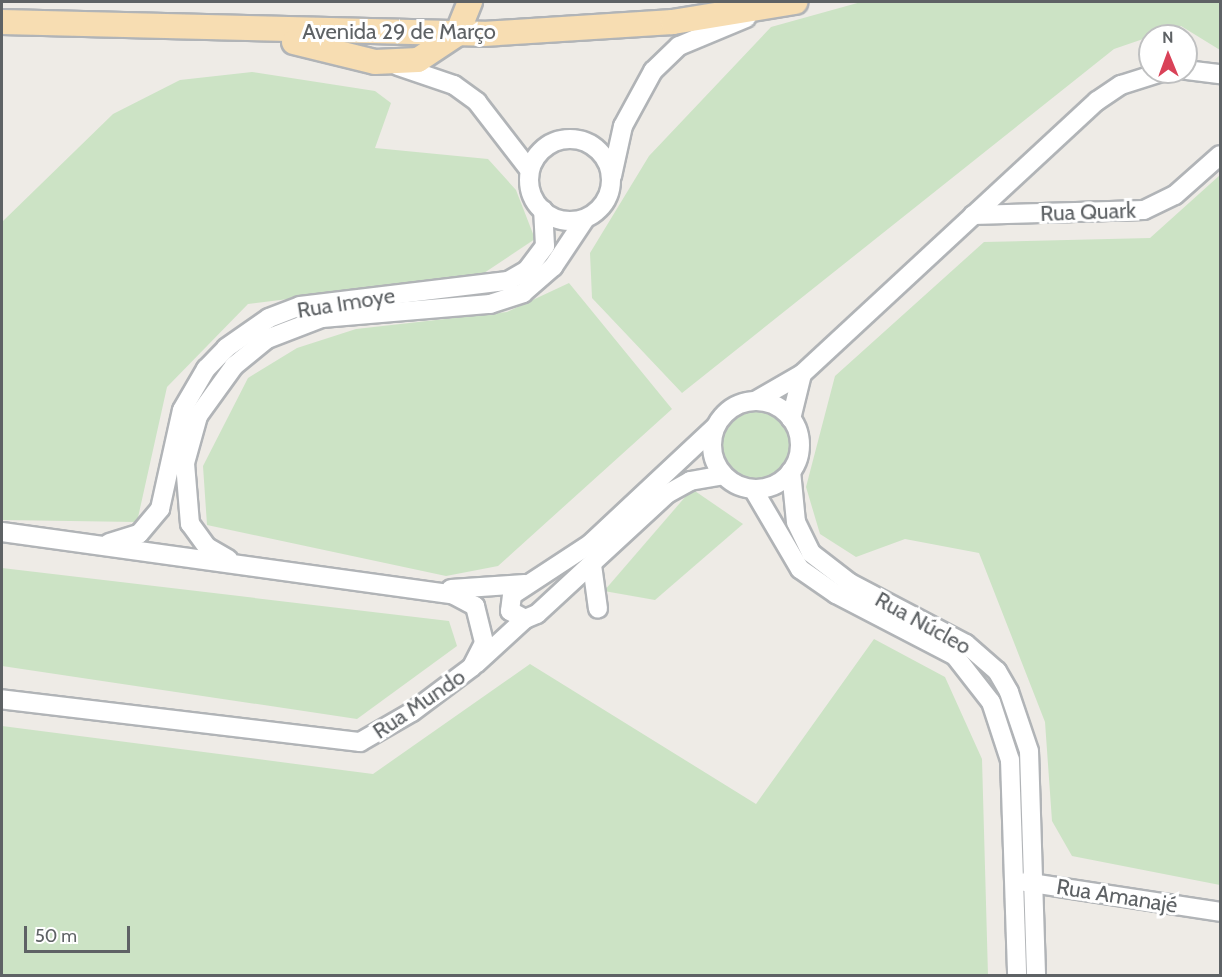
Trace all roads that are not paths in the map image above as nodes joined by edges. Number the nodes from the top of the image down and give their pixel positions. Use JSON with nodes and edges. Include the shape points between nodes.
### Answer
{"nodes":[{"id":1,"x":790,"y":3,"type":"edge"},
{"id":2,"x":464,"y":20,"type":"edge"},
{"id":3,"x":2,"y":22,"type":"edge"},
{"id":4,"x":175,"y":29,"type":"junction"},
{"id":5,"x":393,"y":64,"type":"junction"},
{"id":6,"x":1198,"y":71,"type":"edge"},
{"id":7,"x":1221,"y":74,"type":"edge"},
{"id":8,"x":1138,"y":80,"type":"edge"},
{"id":9,"x":1221,"y":155,"type":"edge"},
{"id":10,"x":528,"y":168,"type":"junction"},
{"id":11,"x":612,"y":176,"type":"junction"},
{"id":12,"x":1014,"y":180,"type":"junction"},
{"id":13,"x":543,"y":210,"type":"junction"},
{"id":14,"x":1024,"y":214,"type":"junction"},
{"id":15,"x":973,"y":215,"type":"junction"},
{"id":16,"x":585,"y":219,"type":"junction"},
{"id":17,"x":802,"y":374,"type":"junction"},
{"id":18,"x":755,"y":401,"type":"junction"},
{"id":19,"x":791,"y":419,"type":"junction"},
{"id":20,"x":716,"y":427,"type":"junction"},
{"id":21,"x":791,"y":471,"type":"junction"},
{"id":22,"x":723,"y":475,"type":"junction"},
{"id":23,"x":753,"y":489,"type":"junction"},
{"id":24,"x":2,"y":532,"type":"edge"},
{"id":25,"x":88,"y":545,"type":"junction"},
{"id":26,"x":235,"y":563,"type":"junction"},
{"id":27,"x":592,"y":565,"type":"junction"},
{"id":28,"x":532,"y":583,"type":"junction"},
{"id":29,"x":425,"y":589,"type":"junction"},
{"id":30,"x":598,"y":609,"type":"dead end"},
{"id":31,"x":525,"y":619,"type":"junction"},
{"id":32,"x":472,"y":667,"type":"junction"},
{"id":33,"x":2,"y":699,"type":"edge"},
{"id":34,"x":1014,"y":880,"type":"junction"},
{"id":35,"x":1035,"y":883,"type":"junction"},
{"id":36,"x":1221,"y":912,"type":"edge"},
{"id":37,"x":1017,"y":975,"type":"edge"},
{"id":38,"x":1036,"y":975,"type":"edge"}],
"edges":[{"from":1,"to":2,"type":"main road","name":"Avenida 29 de Março","via":[[673,22]]},
{"from":1,"to":11,"type":"street","via":[[680,46],[653,71],[623,126]]},
{"from":2,"to":4,"type":"main road","name":"Avenida 29 de Março"},
{"from":2,"to":5,"type":"main road","via":[[431,55]]},
{"from":3,"to":4,"type":"main road","name":"Avenida 29 de Março"},
{"from":4,"to":5,"type":"main road","via":[[300,43]]},
{"from":5,"to":10,"type":"street","via":[[454,85],[477,102]]},
{"from":6,"to":7,"type":"street"},
{"from":8,"to":12,"type":"street","name":"Rua Quark","via":[[1121,85],[1097,101]]},
{"from":9,"to":14,"type":"street","name":"Rua Quark","via":[[1175,195],[1144,210]]},
{"from":10,"to":11,"type":"street","via":[[551,143],[578,139],[601,152]]},
{"from":10,"to":13,"type":"street","via":[[530,188]]},
{"from":11,"to":16,"type":"street","via":[[606,202]]},
{"from":12,"to":14,"type":"street","via":[[1016,202]]},
{"from":12,"to":15,"type":"street","name":"Rua Quark"},
{"from":13,"to":16,"type":"street","via":[[562,220]]},
{"from":13,"to":25,"type":"street","name":"Rua Imoye","via":[[545,246],[527,270],[508,281],[309,304],[269,318],[244,334],[206,369],[182,410],[164,497],[150,526],[127,540]]},
{"from":14,"to":15,"type":"street","name":"Rua Quark"},
{"from":15,"to":17,"type":"street","name":"Rua Quark"},
{"from":16,"to":26,"type":"street","name":"Rua Imoye","via":[[553,267],[523,293],[490,304],[322,318],[267,339],[234,366],[198,417],[184,463],[184,492],[196,534]]},
{"from":17,"to":18,"type":"street","name":"Rua Quark"},
{"from":17,"to":19,"type":"street"},
{"from":18,"to":19,"type":"street","via":[[782,409]]},
{"from":18,"to":20,"type":"street","via":[[732,409]]},
{"from":19,"to":21,"type":"street","via":[[800,442]]},
{"from":20,"to":22,"type":"street","via":[[712,452]]},
{"from":20,"to":28,"type":"street","via":[[590,544]]},
{"from":21,"to":23,"type":"street","via":[[778,483]]},
{"from":21,"to":35,"type":"street","name":"Rua Núcleo","via":[[796,522],[811,554],[850,583],[966,645],[997,672],[1009,692],[1029,751]]},
{"from":22,"to":23,"type":"street"},
{"from":22,"to":27,"type":"street","via":[[679,485]]},
{"from":23,"to":34,"type":"street","name":"Rua Núcleo","via":[[800,569],[836,594],[955,656],[991,702],[1010,760]]},
{"from":24,"to":25,"type":"street","name":"Rua Mundo"},
{"from":25,"to":26,"type":"street","name":"Rua Mundo"},
{"from":26,"to":29,"type":"street","name":"Rua Mundo"},
{"from":27,"to":30,"type":"street"},
{"from":27,"to":31,"type":"street"},
{"from":28,"to":29,"type":"street"},
{"from":28,"to":31,"type":"street","via":[[512,595],[508,605],[515,616]]},
{"from":29,"to":32,"type":"street","name":"Rua Mundo","via":[[475,606],[482,619],[484,643]]},
{"from":31,"to":32,"type":"street"},
{"from":32,"to":33,"type":"street","name":"Rua Mundo","via":[[372,738],[350,743]]},
{"from":34,"to":35,"type":"street","name":"Rua Amanajé"},
{"from":34,"to":37,"type":"street","name":"Rua Núcleo"},
{"from":35,"to":36,"type":"street","name":"Rua Amanajé"},
{"from":35,"to":38,"type":"street","name":"Rua Núcleo"}]}
